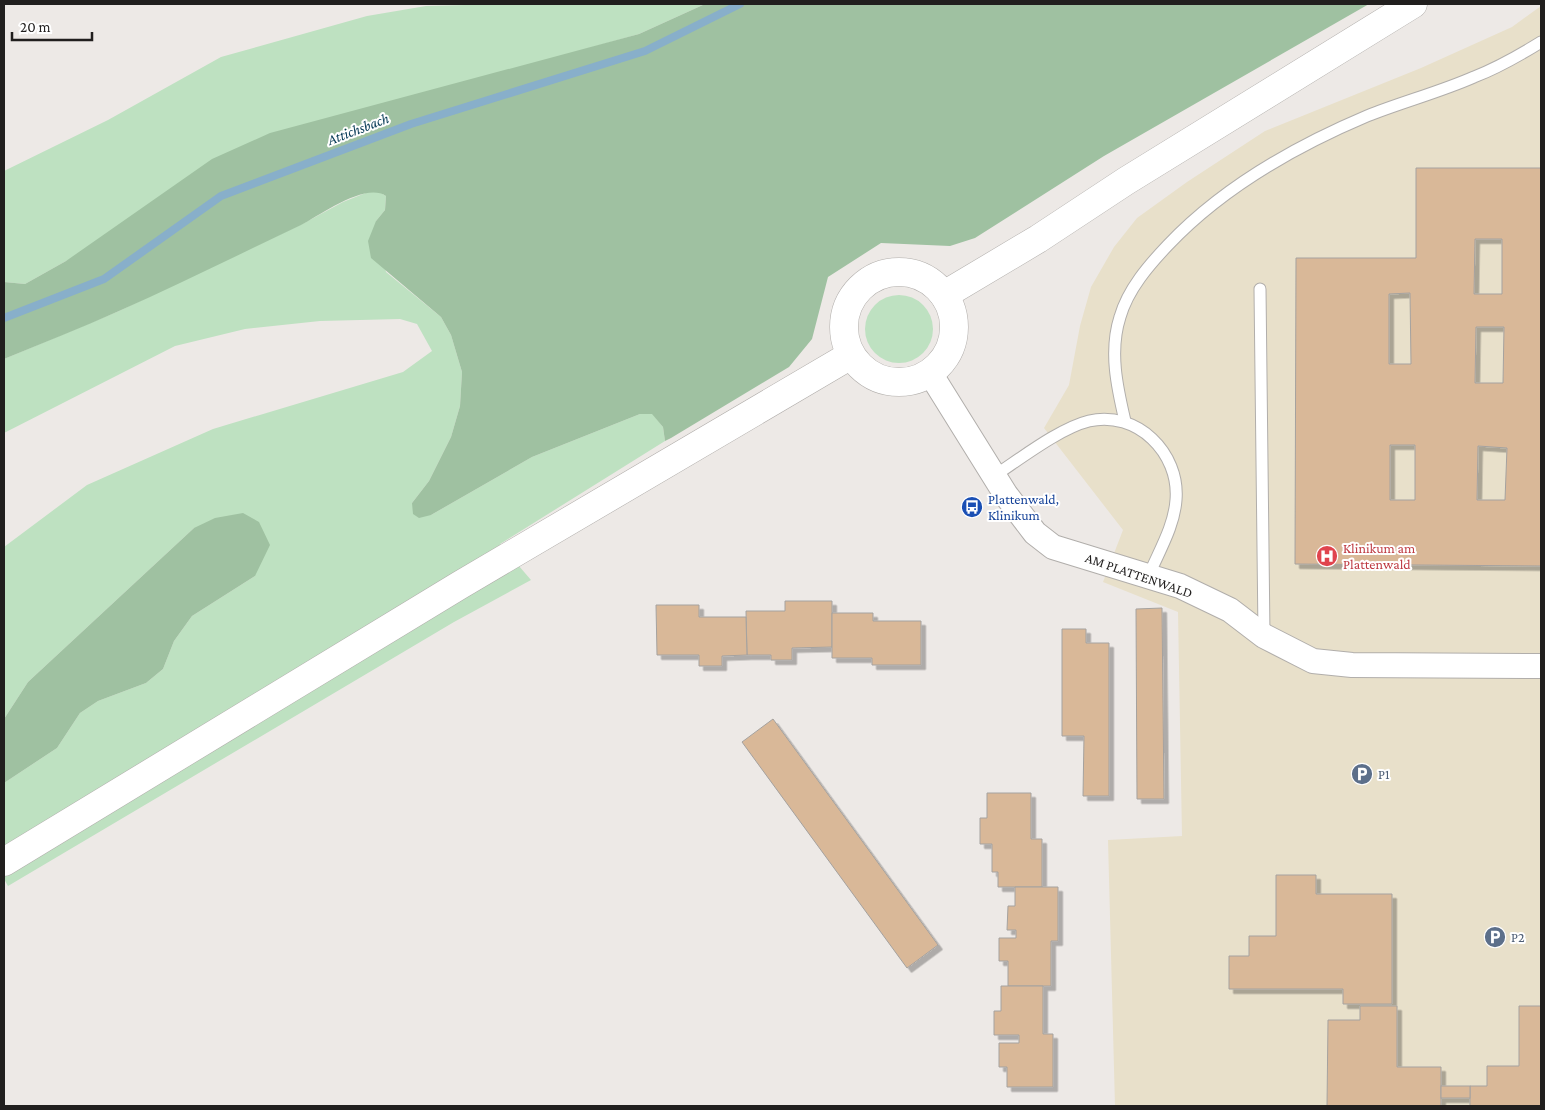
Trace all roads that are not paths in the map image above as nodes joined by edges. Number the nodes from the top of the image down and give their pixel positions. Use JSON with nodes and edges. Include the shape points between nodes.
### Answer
{"nodes":[{"id":1,"x":1413,"y":4,"type":"edge"},
{"id":2,"x":1541,"y":42,"type":"edge"},
{"id":3,"x":1260,"y":289,"type":"dead end"},
{"id":4,"x":944,"y":295,"type":"junction"},
{"id":5,"x":851,"y":355,"type":"junction"},
{"id":6,"x":930,"y":373,"type":"junction"},
{"id":7,"x":1125,"y":421,"type":"junction"},
{"id":8,"x":994,"y":476,"type":"junction"},
{"id":9,"x":1149,"y":575,"type":"junction"},
{"id":10,"x":1264,"y":636,"type":"junction"},
{"id":11,"x":1541,"y":666,"type":"edge"},
{"id":12,"x":4,"y":862,"type":"edge"}],
"edges":[{"from":1,"to":4,"type":"street"},
{"from":2,"to":7,"type":"lane","via":[[1474,78],[1368,116],[1306,144],[1259,173],[1180,234],[1143,274],[1120,316],[1114,361]]},
{"from":3,"to":10,"type":"lane"},
{"from":4,"to":5,"type":"street","via":[[924,278],[912,274],[890,273],[868,281],[856,292],[844,317],[844,335]]},
{"from":4,"to":6,"type":"street","via":[[952,313],[953,340],[948,354]]},
{"from":5,"to":6,"type":"street","via":[[871,375],[889,382],[909,382]]},
{"from":5,"to":12,"type":"street","via":[[460,585]]},
{"from":6,"to":8,"type":"street","name":"AM PLATTENWALD"},
{"from":7,"to":8,"type":"lane","via":[[1109,418],[1076,426]]},
{"from":7,"to":9,"type":"lane","via":[[1158,446],[1166,457],[1176,484],[1174,514]]},
{"from":8,"to":9,"type":"street","name":"AM PLATTENWALD","via":[[1035,533],[1054,547]]},
{"from":9,"to":10,"type":"street","name":"AM PLATTENWALD","via":[[1230,610]]},
{"from":10,"to":11,"type":"street","name":"AM PLATTENWALD","via":[[1313,661],[1352,665]]}]}
